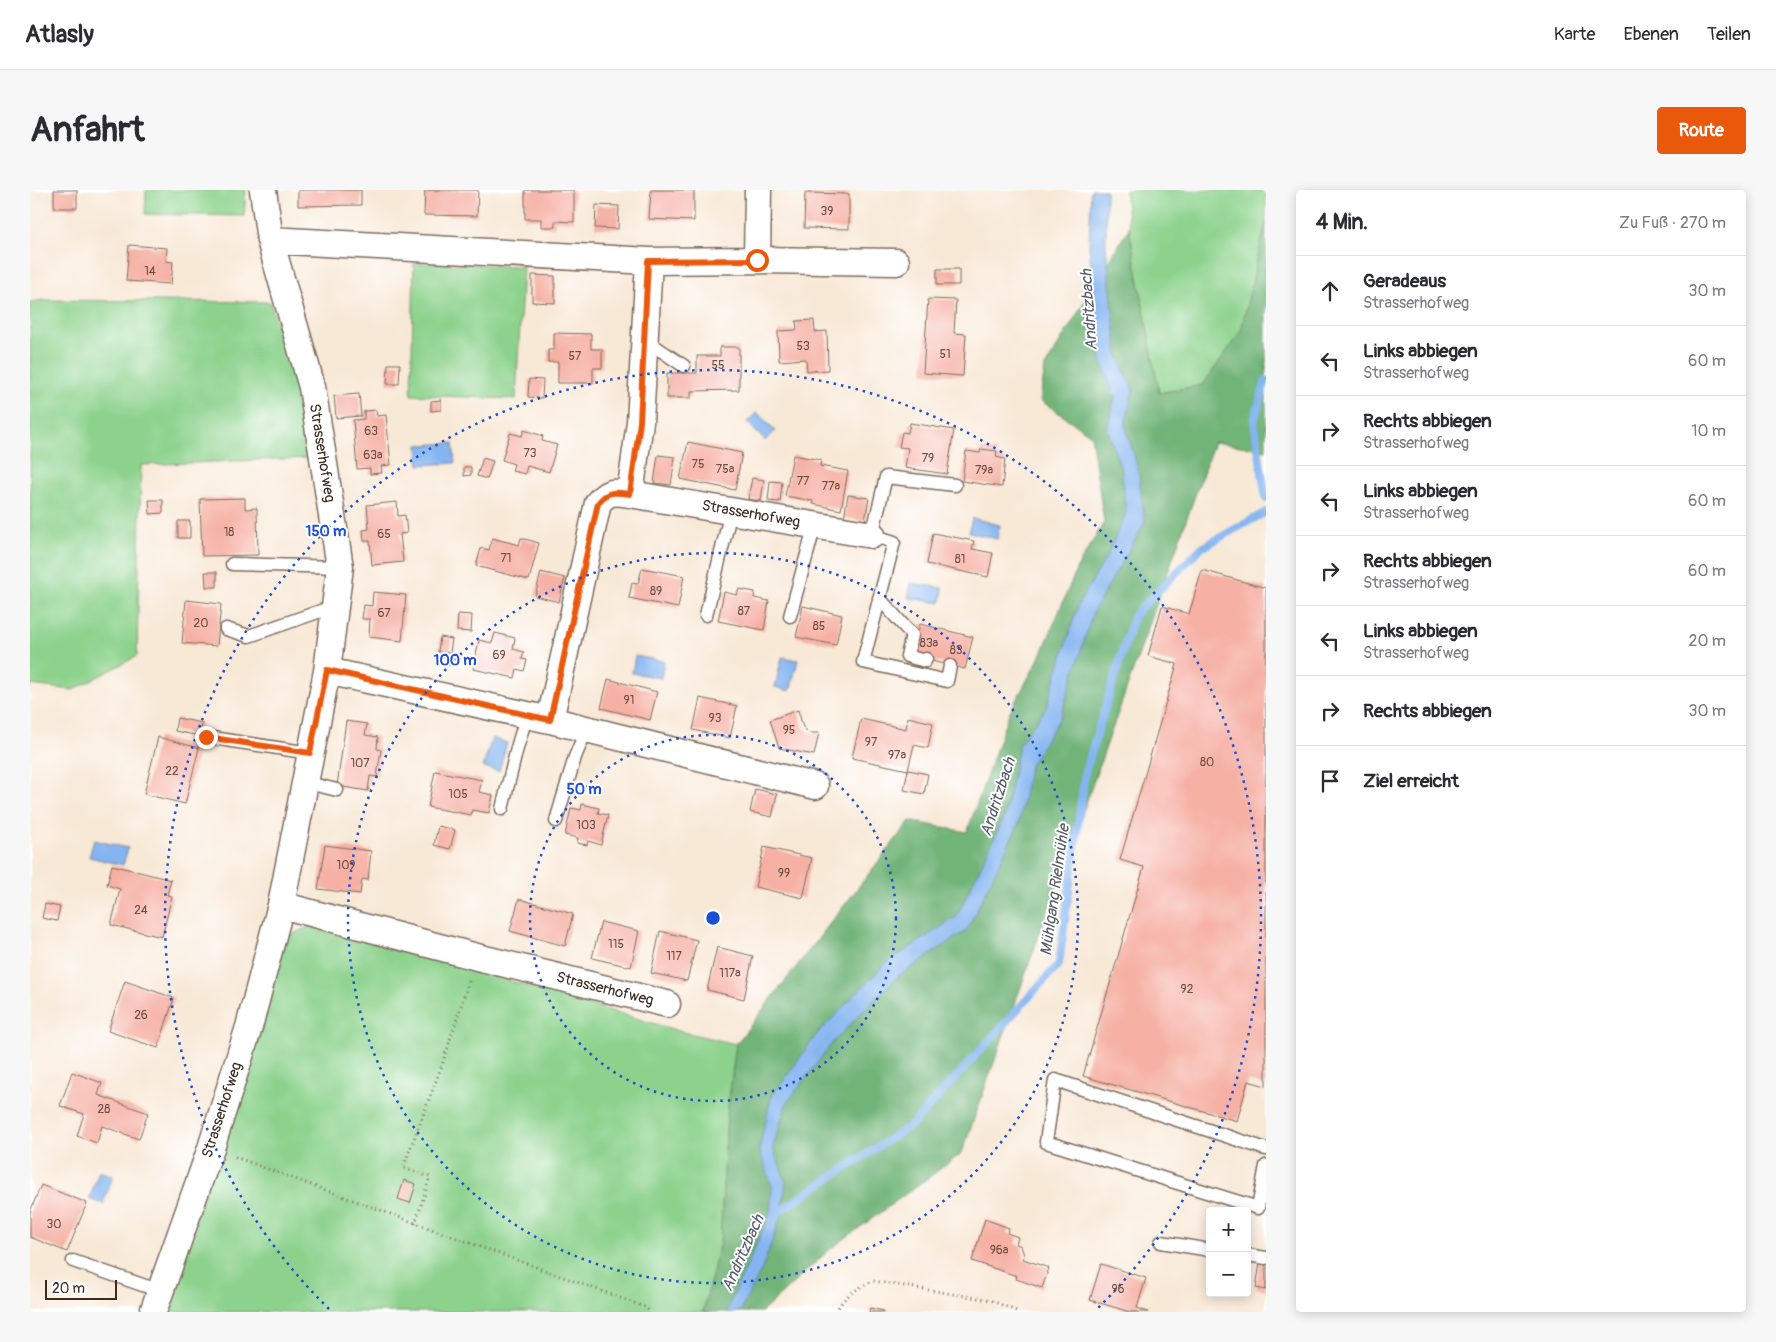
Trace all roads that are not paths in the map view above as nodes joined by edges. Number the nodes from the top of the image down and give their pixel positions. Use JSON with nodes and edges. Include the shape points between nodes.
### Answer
{"nodes":[{"id":1,"x":262,"y":190,"type":"edge"},
{"id":2,"x":758,"y":190,"type":"edge"},
{"id":3,"x":270,"y":240,"type":"junction"},
{"id":4,"x":757,"y":260,"type":"junction"},
{"id":5,"x":648,"y":261,"type":"junction"},
{"id":6,"x":896,"y":262,"type":"dead end"},
{"id":7,"x":644,"y":339,"type":"junction"},
{"id":8,"x":684,"y":366,"type":"dead end"},
{"id":9,"x":955,"y":485,"type":"dead end"},
{"id":10,"x":630,"y":494,"type":"junction"},
{"id":11,"x":731,"y":511,"type":"junction"},
{"id":12,"x":815,"y":525,"type":"junction"},
{"id":13,"x":872,"y":535,"type":"junction"},
{"id":14,"x":232,"y":564,"type":"dead end"},
{"id":15,"x":340,"y":566,"type":"junction"},
{"id":16,"x":879,"y":598,"type":"junction"},
{"id":17,"x":335,"y":606,"type":"junction"},
{"id":18,"x":706,"y":616,"type":"dead end"},
{"id":19,"x":790,"y":616,"type":"dead end"},
{"id":20,"x":226,"y":629,"type":"dead end"},
{"id":21,"x":926,"y":659,"type":"dead end"},
{"id":22,"x":950,"y":666,"type":"dead end"},
{"id":23,"x":327,"y":670,"type":"junction"},
{"id":24,"x":538,"y":717,"type":"junction"},
{"id":25,"x":587,"y":728,"type":"junction"},
{"id":26,"x":206,"y":737,"type":"dead end"},
{"id":27,"x":310,"y":753,"type":"junction"},
{"id":28,"x":304,"y":782,"type":"junction"},
{"id":29,"x":815,"y":786,"type":"dead end"},
{"id":30,"x":337,"y":790,"type":"dead end"},
{"id":31,"x":502,"y":809,"type":"dead end"},
{"id":32,"x":556,"y":820,"type":"dead end"},
{"id":33,"x":281,"y":905,"type":"junction"},
{"id":34,"x":667,"y":1004,"type":"dead end"},
{"id":35,"x":1266,"y":1149,"type":"edge"},
{"id":36,"x":1266,"y":1166,"type":"edge"},
{"id":37,"x":1161,"y":1242,"type":"dead end"},
{"id":38,"x":1206,"y":1249,"type":"edge"},
{"id":39,"x":1251,"y":1256,"type":"edge"},
{"id":40,"x":1266,"y":1258,"type":"edge"},
{"id":41,"x":73,"y":1262,"type":"dead end"},
{"id":42,"x":156,"y":1301,"type":"edge"}],
"edges":[{"from":1,"to":3,"type":"street","name":"Strasserhofweg"},
{"from":2,"to":4,"type":"street"},
{"from":3,"to":5,"type":"street"},
{"from":3,"to":15,"type":"street","name":"Strasserhofweg","via":[[312,387]]},
{"from":4,"to":5,"type":"street"},
{"from":4,"to":6,"type":"street"},
{"from":5,"to":7,"type":"street"},
{"from":7,"to":8,"type":"lane"},
{"from":7,"to":10,"type":"street","via":[[640,422]]},
{"from":9,"to":13,"type":"lane","via":[[886,477]]},
{"from":10,"to":11,"type":"street","name":"Strasserhofweg"},
{"from":10,"to":24,"type":"street","name":"Strasserhofweg","via":[[616,492],[605,495],[598,503]]},
{"from":11,"to":12,"type":"street","name":"Strasserhofweg"},
{"from":11,"to":18,"type":"lane"},
{"from":12,"to":13,"type":"street","name":"Strasserhofweg"},
{"from":12,"to":19,"type":"lane"},
{"from":13,"to":16,"type":"lane","via":[[894,542]]},
{"from":14,"to":15,"type":"lane"},
{"from":15,"to":17,"type":"street","name":"Strasserhofweg"},
{"from":16,"to":21,"type":"lane","via":[[912,635],[907,656]]},
{"from":16,"to":22,"type":"lane","via":[[863,662],[947,680]]},
{"from":17,"to":20,"type":"lane","via":[[248,636]]},
{"from":17,"to":23,"type":"street","name":"Strasserhofweg"},
{"from":23,"to":24,"type":"street"},
{"from":23,"to":27,"type":"street","name":"Strasserhofweg"},
{"from":24,"to":25,"type":"street"},
{"from":24,"to":31,"type":"lane","via":[[517,748]]},
{"from":25,"to":29,"type":"street"},
{"from":25,"to":32,"type":"lane"},
{"from":26,"to":27,"type":"lane"},
{"from":27,"to":28,"type":"street","name":"Strasserhofweg"},
{"from":28,"to":30,"type":"lane"},
{"from":28,"to":33,"type":"street","name":"Strasserhofweg"},
{"from":33,"to":34,"type":"street","name":"Strasserhofweg"},
{"from":33,"to":42,"type":"street","name":"Strasserhofweg","via":[[249,1027],[211,1148]]},
{"from":35,"to":36,"type":"lane","via":[[1054,1080],[1046,1142],[1258,1208]]},
{"from":37,"to":38,"type":"lane"},
{"from":39,"to":40,"type":"lane"},
{"from":41,"to":42,"type":"lane"}]}
